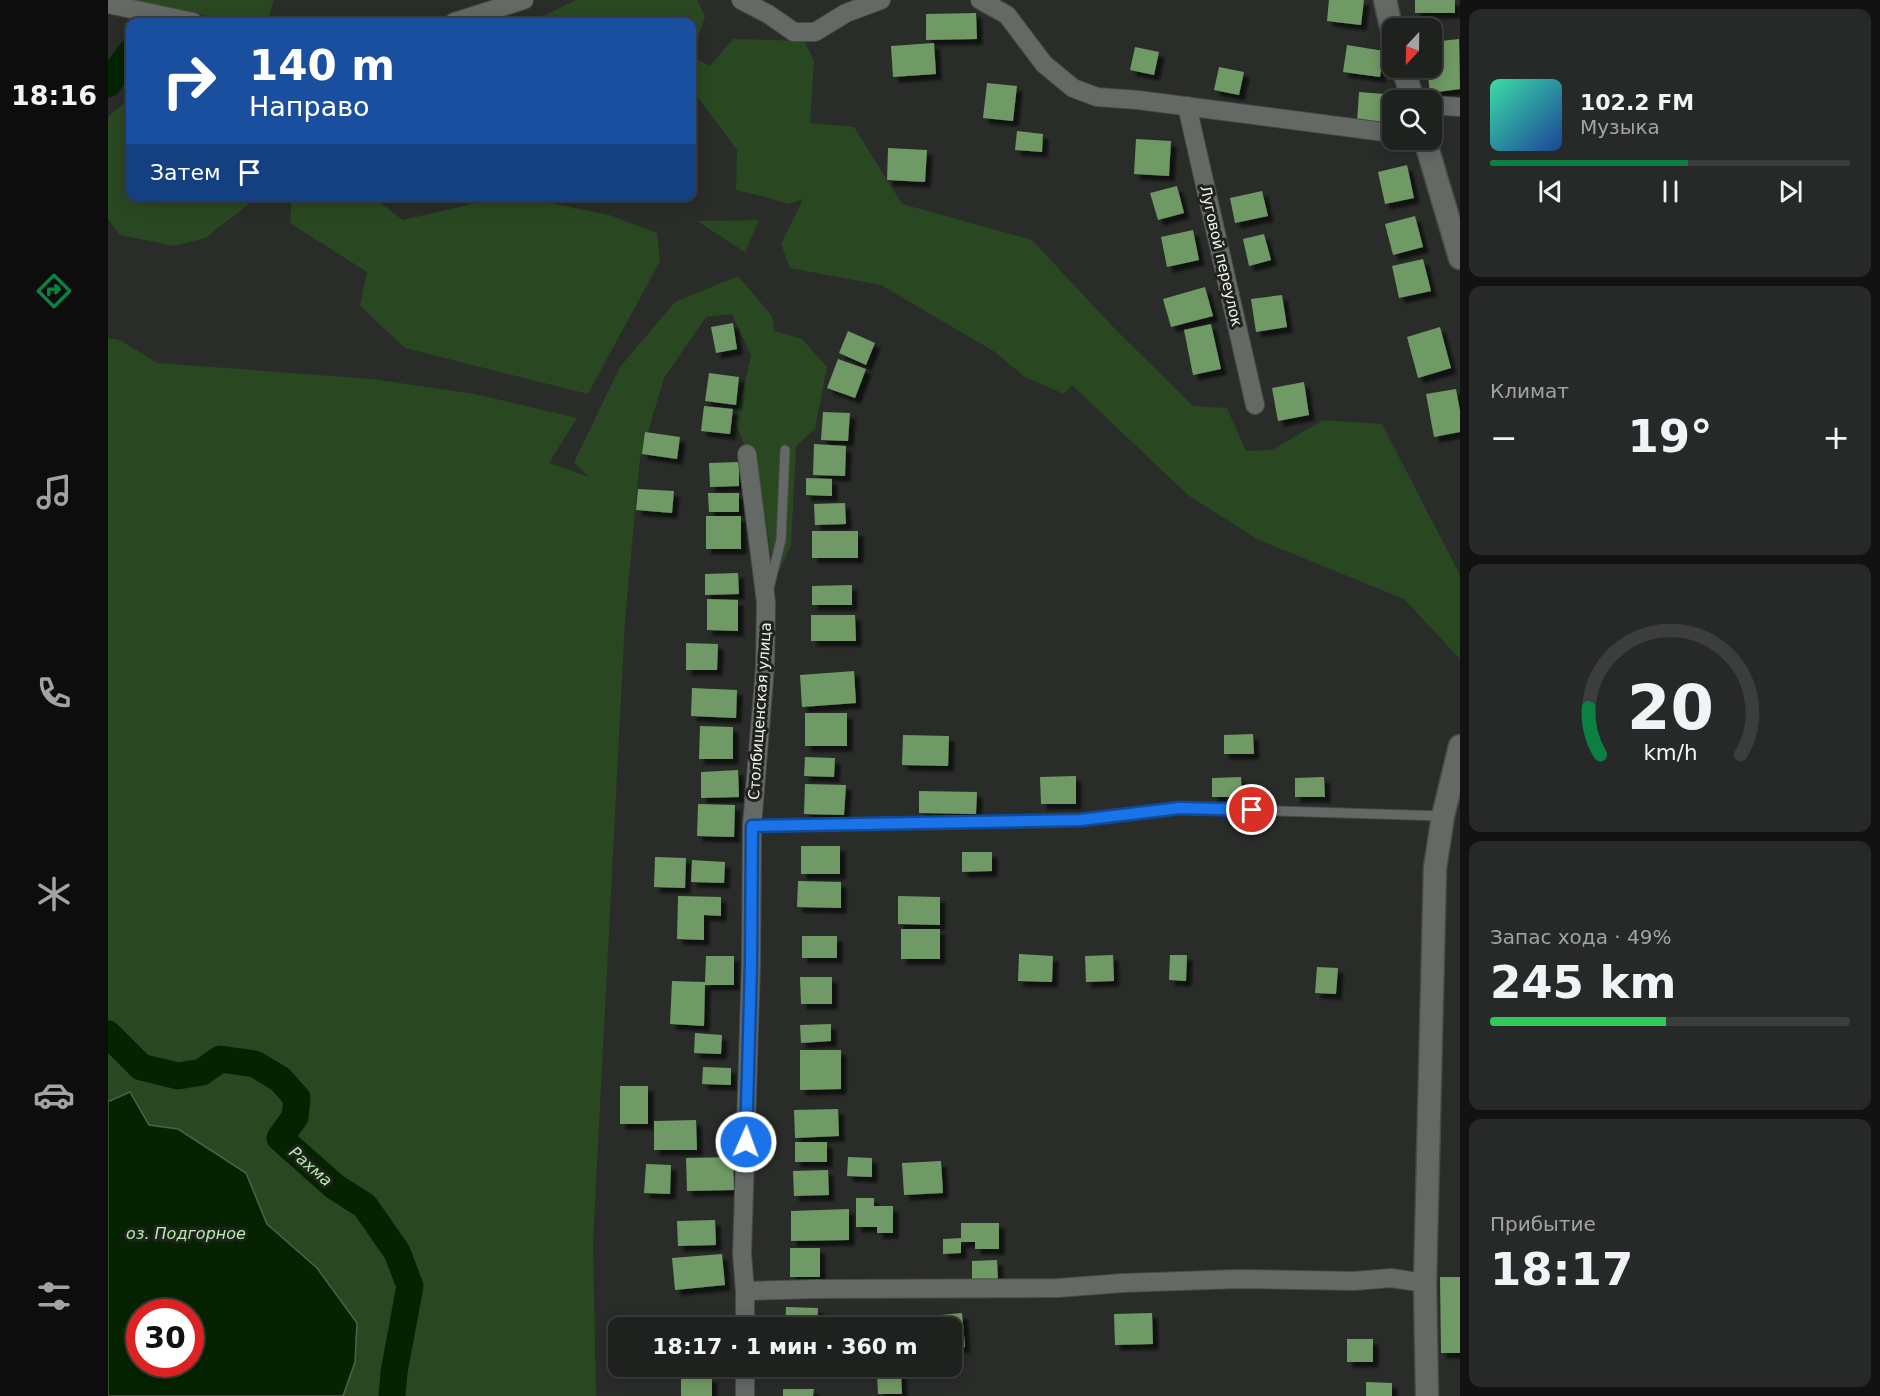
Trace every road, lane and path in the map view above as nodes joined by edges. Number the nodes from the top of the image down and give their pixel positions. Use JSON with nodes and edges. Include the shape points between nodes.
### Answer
{"nodes":[{"id":1,"x":524,"y":0,"type":"edge"},
{"id":2,"x":741,"y":0,"type":"edge"},
{"id":3,"x":769,"y":0,"type":"edge"},
{"id":4,"x":881,"y":0,"type":"edge"},
{"id":5,"x":980,"y":0,"type":"edge"},
{"id":6,"x":1385,"y":0,"type":"edge"},
{"id":7,"x":108,"y":4,"type":"edge"},
{"id":8,"x":174,"y":18,"type":"edge"},
{"id":9,"x":467,"y":18,"type":"edge"},
{"id":10,"x":1389,"y":18,"type":"edge"},
{"id":11,"x":794,"y":32,"type":"junction"},
{"id":12,"x":1187,"y":106,"type":"junction"},
{"id":13,"x":1442,"y":106,"type":"edge"},
{"id":14,"x":1460,"y":107,"type":"edge"},
{"id":15,"x":1382,"y":132,"type":"edge"},
{"id":16,"x":1428,"y":150,"type":"edge"},
{"id":17,"x":1460,"y":258,"type":"edge"},
{"id":18,"x":1255,"y":405,"type":"dead end"},
{"id":19,"x":785,"y":450,"type":"dead end"},
{"id":20,"x":747,"y":454,"type":"dead end"},
{"id":21,"x":766,"y":602,"type":"junction"},
{"id":22,"x":1460,"y":746,"type":"edge"},
{"id":23,"x":1443,"y":816,"type":"junction"},
{"id":24,"x":752,"y":826,"type":"junction"},
{"id":25,"x":1425,"y":1283,"type":"junction"},
{"id":26,"x":746,"y":1291,"type":"junction"},
{"id":27,"x":745,"y":1317,"type":"edge"},
{"id":28,"x":745,"y":1377,"type":"edge"},
{"id":29,"x":745,"y":1396,"type":"edge"},
{"id":30,"x":1427,"y":1396,"type":"edge"}],
"edges":[{"from":1,"to":9,"type":"street"},
{"from":2,"to":11,"type":"street"},
{"from":3,"to":11,"type":"street"},
{"from":4,"to":11,"type":"street","via":[[846,13],[814,32]]},
{"from":5,"to":12,"type":"street","via":[[1007,15],[1044,64],[1073,88],[1097,97]]},
{"from":6,"to":10,"type":"street"},
{"from":7,"to":8,"type":"street"},
{"from":12,"to":15,"type":"street"},
{"from":12,"to":18,"type":"street","name":"Луговой переулок"},
{"from":13,"to":14,"type":"street"},
{"from":16,"to":17,"type":"street"},
{"from":19,"to":21,"type":"lane","via":[[781,540]]},
{"from":20,"to":21,"type":"street","name":"Столбищенская улица"},
{"from":21,"to":24,"type":"street","name":"Столбищенская улица","via":[[765,667]]},
{"from":22,"to":23,"type":"street"},
{"from":23,"to":24,"type":"lane","via":[[1180,808],[1080,820]]},
{"from":23,"to":25,"type":"street","via":[[1435,868]]},
{"from":24,"to":26,"type":"street","name":"Столбищенская улица","via":[[742,1254]]},
{"from":25,"to":26,"type":"street","via":[[1391,1278],[1238,1279],[1058,1288]]},
{"from":25,"to":30,"type":"street"},
{"from":26,"to":27,"type":"street","name":"Столбищенская улица"},
{"from":28,"to":29,"type":"street"}]}
